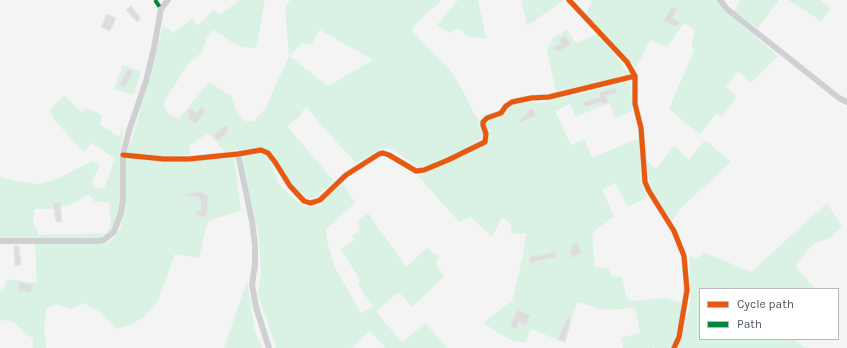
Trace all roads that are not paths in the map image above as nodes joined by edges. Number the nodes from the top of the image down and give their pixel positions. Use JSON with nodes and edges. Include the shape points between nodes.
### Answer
{"nodes":[{"id":1,"x":168,"y":0,"type":"edge"},
{"id":2,"x":569,"y":0,"type":"edge"},
{"id":3,"x":720,"y":0,"type":"edge"},
{"id":4,"x":635,"y":76,"type":"junction"},
{"id":5,"x":847,"y":102,"type":"edge"},
{"id":6,"x":238,"y":154,"type":"junction"},
{"id":7,"x":123,"y":155,"type":"junction"},
{"id":8,"x":0,"y":241,"type":"edge"},
{"id":9,"x":269,"y":348,"type":"edge"},
{"id":10,"x":674,"y":348,"type":"edge"}],
"edges":[{"from":1,"to":7,"type":"street","via":[[160,9],[146,81]]},
{"from":2,"to":4,"type":"street","via":[[627,62]]},
{"from":3,"to":5,"type":"street","via":[[733,14]]},
{"from":4,"to":6,"type":"street","via":[[549,97],[512,102],[501,113],[483,122],[485,142],[448,160],[416,171],[389,154],[379,154],[346,175],[320,200],[310,203],[304,201],[290,186],[268,154],[261,150]]},
{"from":4,"to":10,"type":"street","via":[[635,104],[642,133],[645,182],[674,231],[684,256],[687,290],[679,337]]},
{"from":6,"to":7,"type":"street","via":[[189,159]]},
{"from":6,"to":9,"type":"street","via":[[255,245],[252,285]]},
{"from":7,"to":8,"type":"street","via":[[121,213],[111,236],[98,241]]}]}
